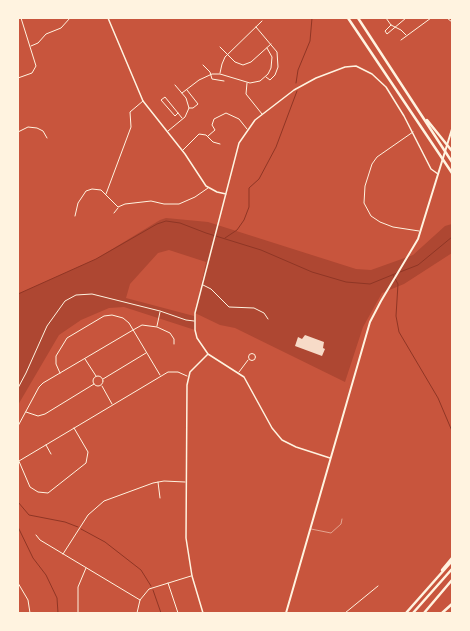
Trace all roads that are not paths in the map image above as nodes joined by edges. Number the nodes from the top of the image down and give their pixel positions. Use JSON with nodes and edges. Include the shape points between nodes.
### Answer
{"nodes":[{"id":1,"x":21,"y":18,"type":"edge"},
{"id":2,"x":70,"y":18,"type":"edge"},
{"id":3,"x":108,"y":18,"type":"edge"},
{"id":4,"x":348,"y":18,"type":"edge"},
{"id":5,"x":358,"y":18,"type":"edge"},
{"id":6,"x":386,"y":18,"type":"edge"},
{"id":7,"x":406,"y":18,"type":"edge"},
{"id":8,"x":431,"y":18,"type":"edge"},
{"id":9,"x":447,"y":18,"type":"edge"},
{"id":10,"x":262,"y":21,"type":"dead end"},
{"id":11,"x":452,"y":22,"type":"edge"},
{"id":12,"x":391,"y":25,"type":"junction"},
{"id":13,"x":256,"y":27,"type":"junction"},
{"id":14,"x":395,"y":28,"type":"junction"},
{"id":15,"x":406,"y":36,"type":"junction"},
{"id":16,"x":401,"y":40,"type":"dead end"},
{"id":17,"x":272,"y":43,"type":"junction"},
{"id":18,"x":31,"y":46,"type":"junction"},
{"id":19,"x":220,"y":47,"type":"dead end"},
{"id":20,"x":267,"y":48,"type":"junction"},
{"id":21,"x":227,"y":54,"type":"junction"},
{"id":22,"x":203,"y":65,"type":"dead end"},
{"id":23,"x":211,"y":74,"type":"junction"},
{"id":24,"x":220,"y":74,"type":"junction"},
{"id":25,"x":266,"y":76,"type":"junction"},
{"id":26,"x":18,"y":78,"type":"edge"},
{"id":27,"x":224,"y":81,"type":"dead end"},
{"id":28,"x":247,"y":83,"type":"junction"},
{"id":29,"x":175,"y":85,"type":"dead end"},
{"id":30,"x":186,"y":90,"type":"junction"},
{"id":31,"x":182,"y":93,"type":"junction"},
{"id":32,"x":143,"y":101,"type":"junction"},
{"id":33,"x":189,"y":108,"type":"junction"},
{"id":34,"x":418,"y":109,"type":"junction"},
{"id":35,"x":178,"y":113,"type":"junction"},
{"id":36,"x":263,"y":114,"type":"junction"},
{"id":37,"x":183,"y":119,"type":"junction"},
{"id":38,"x":247,"y":129,"type":"junction"},
{"id":39,"x":167,"y":131,"type":"junction"},
{"id":40,"x":452,"y":131,"type":"edge"},
{"id":41,"x":18,"y":132,"type":"edge"},
{"id":42,"x":413,"y":132,"type":"junction"},
{"id":43,"x":208,"y":136,"type":"junction"},
{"id":44,"x":47,"y":138,"type":"dead end"},
{"id":45,"x":220,"y":144,"type":"dead end"},
{"id":46,"x":182,"y":150,"type":"junction"},
{"id":47,"x":452,"y":151,"type":"edge"},
{"id":48,"x":452,"y":161,"type":"edge"},
{"id":49,"x":452,"y":173,"type":"edge"},
{"id":50,"x":438,"y":174,"type":"junction"},
{"id":51,"x":208,"y":187,"type":"junction"},
{"id":52,"x":105,"y":194,"type":"junction"},
{"id":53,"x":226,"y":194,"type":"junction"},
{"id":54,"x":118,"y":207,"type":"junction"},
{"id":55,"x":114,"y":213,"type":"dead end"},
{"id":56,"x":75,"y":216,"type":"dead end"},
{"id":57,"x":422,"y":231,"type":"junction"},
{"id":58,"x":202,"y":285,"type":"junction"},
{"id":59,"x":160,"y":311,"type":"junction"},
{"id":60,"x":194,"y":320,"type":"junction"},
{"id":61,"x":268,"y":320,"type":"dead end"},
{"id":62,"x":157,"y":327,"type":"junction"},
{"id":63,"x":133,"y":330,"type":"junction"},
{"id":64,"x":174,"y":344,"type":"dead end"},
{"id":65,"x":146,"y":353,"type":"junction"},
{"id":66,"x":208,"y":354,"type":"junction"},
{"id":67,"x":85,"y":359,"type":"junction"},
{"id":68,"x":248,"y":360,"type":"dead end"},
{"id":69,"x":239,"y":372,"type":"junction"},
{"id":70,"x":60,"y":373,"type":"junction"},
{"id":71,"x":160,"y":376,"type":"junction"},
{"id":72,"x":187,"y":376,"type":"junction"},
{"id":73,"x":96,"y":377,"type":"junction"},
{"id":74,"x":103,"y":379,"type":"junction"},
{"id":75,"x":94,"y":384,"type":"junction"},
{"id":76,"x":101,"y":386,"type":"junction"},
{"id":77,"x":18,"y":388,"type":"edge"},
{"id":78,"x":112,"y":405,"type":"junction"},
{"id":79,"x":26,"y":411,"type":"junction"},
{"id":80,"x":18,"y":426,"type":"edge"},
{"id":81,"x":74,"y":428,"type":"junction"},
{"id":82,"x":45,"y":445,"type":"junction"},
{"id":83,"x":51,"y":454,"type":"dead end"},
{"id":84,"x":330,"y":458,"type":"junction"},
{"id":85,"x":18,"y":460,"type":"edge"},
{"id":86,"x":158,"y":482,"type":"junction"},
{"id":87,"x":185,"y":482,"type":"junction"},
{"id":88,"x":160,"y":498,"type":"dead end"},
{"id":89,"x":342,"y":520,"type":"dead end"},
{"id":90,"x":310,"y":529,"type":"junction"},
{"id":91,"x":36,"y":535,"type":"dead end"},
{"id":92,"x":63,"y":554,"type":"junction"},
{"id":93,"x":452,"y":558,"type":"edge"},
{"id":94,"x":452,"y":561,"type":"edge"},
{"id":95,"x":86,"y":568,"type":"junction"},
{"id":96,"x":452,"y":568,"type":"edge"},
{"id":97,"x":192,"y":576,"type":"junction"},
{"id":98,"x":452,"y":580,"type":"edge"},
{"id":99,"x":168,"y":582,"type":"junction"},
{"id":100,"x":18,"y":583,"type":"edge"},
{"id":101,"x":378,"y":586,"type":"dead end"},
{"id":102,"x":140,"y":600,"type":"junction"},
{"id":103,"x":417,"y":601,"type":"junction"},
{"id":104,"x":452,"y":604,"type":"edge"},
{"id":105,"x":30,"y":613,"type":"edge"},
{"id":106,"x":78,"y":613,"type":"edge"},
{"id":107,"x":137,"y":613,"type":"edge"},
{"id":108,"x":178,"y":613,"type":"edge"},
{"id":109,"x":203,"y":613,"type":"edge"},
{"id":110,"x":286,"y":613,"type":"edge"},
{"id":111,"x":345,"y":613,"type":"edge"},
{"id":112,"x":406,"y":613,"type":"edge"},
{"id":113,"x":413,"y":613,"type":"edge"},
{"id":114,"x":424,"y":613,"type":"edge"},
{"id":115,"x":442,"y":613,"type":"edge"}],
"edges":[{"from":1,"to":18,"type":"street"},
{"from":2,"to":18,"type":"street","via":[[61,28],[46,34],[38,43]]},
{"from":3,"to":32,"type":"street"},
{"from":4,"to":49,"type":"highway"},
{"from":5,"to":34,"type":"highway"},
{"from":6,"to":12,"type":"street"},
{"from":7,"to":14,"type":"street"},
{"from":8,"to":15,"type":"street"},
{"from":9,"to":11,"type":"street"},
{"from":10,"to":13,"type":"street"},
{"from":12,"to":14,"type":"street"},
{"from":12,"to":14,"type":"street","via":[[385,31],[387,34]]},
{"from":13,"to":17,"type":"street"},
{"from":13,"to":21,"type":"street"},
{"from":14,"to":15,"type":"street"},
{"from":15,"to":16,"type":"street"},
{"from":17,"to":20,"type":"street"},
{"from":17,"to":25,"type":"street","via":[[277,52],[278,67],[273,78],[270,80]]},
{"from":18,"to":26,"type":"street","via":[[36,68],[32,73]]},
{"from":19,"to":21,"type":"street"},
{"from":20,"to":21,"type":"street","via":[[246,64],[238,63]]},
{"from":20,"to":25,"type":"street","via":[[272,61]]},
{"from":21,"to":24,"type":"street"},
{"from":22,"to":23,"type":"street"},
{"from":23,"to":24,"type":"street"},
{"from":23,"to":27,"type":"street","via":[[212,79]]},
{"from":23,"to":30,"type":"street"},
{"from":24,"to":28,"type":"street"},
{"from":25,"to":28,"type":"street","via":[[257,82]]},
{"from":28,"to":36,"type":"street","via":[[246,94]]},
{"from":29,"to":31,"type":"street"},
{"from":30,"to":31,"type":"street"},
{"from":30,"to":33,"type":"street","via":[[198,104]]},
{"from":31,"to":33,"type":"street","via":[[188,101]]},
{"from":32,"to":39,"type":"street"},
{"from":32,"to":52,"type":"street","via":[[130,112],[131,127]]},
{"from":33,"to":37,"type":"street"},
{"from":34,"to":47,"type":"highway"},
{"from":34,"to":48,"type":"highway"},
{"from":35,"to":35,"type":"street","via":[[165,97],[161,100],[174,116]]},
{"from":35,"to":37,"type":"street"},
{"from":36,"to":38,"type":"street"},
{"from":36,"to":42,"type":"street","via":[[305,83],[345,67],[356,66],[382,82]]},
{"from":37,"to":39,"type":"street"},
{"from":38,"to":43,"type":"street","via":[[239,119],[226,113],[214,119],[212,125],[215,130]]},
{"from":38,"to":53,"type":"street","via":[[239,143]]},
{"from":39,"to":46,"type":"street"},
{"from":40,"to":50,"type":"main road"},
{"from":41,"to":44,"type":"street","via":[[28,127],[37,128]]},
{"from":42,"to":50,"type":"street","via":[[431,169]]},
{"from":42,"to":57,"type":"street","via":[[377,157],[372,164],[365,186],[364,203],[371,216],[380,222],[393,227]]},
{"from":43,"to":45,"type":"street","via":[[213,142]]},
{"from":43,"to":46,"type":"street","via":[[199,134]]},
{"from":46,"to":51,"type":"street"},
{"from":50,"to":57,"type":"main road"},
{"from":51,"to":53,"type":"street"},
{"from":51,"to":54,"type":"street","via":[[207,190],[179,204],[151,201]]},
{"from":52,"to":54,"type":"street"},
{"from":52,"to":56,"type":"street","via":[[92,188],[86,191],[78,203]]},
{"from":53,"to":58,"type":"street"},
{"from":54,"to":55,"type":"street"},
{"from":57,"to":84,"type":"main road","via":[[370,322]]},
{"from":58,"to":60,"type":"street"},
{"from":58,"to":61,"type":"street","via":[[211,288],[226,306],[254,308],[264,313]]},
{"from":59,"to":60,"type":"street"},
{"from":59,"to":62,"type":"street"},
{"from":59,"to":77,"type":"street","via":[[92,294],[70,297],[46,326]]},
{"from":60,"to":66,"type":"street","via":[[197,338]]},
{"from":62,"to":63,"type":"street","via":[[142,325]]},
{"from":62,"to":64,"type":"street","via":[[170,332]]},
{"from":63,"to":65,"type":"street"},
{"from":63,"to":67,"type":"street"},
{"from":63,"to":70,"type":"street","via":[[123,318],[104,316],[67,338],[56,356]]},
{"from":65,"to":71,"type":"street"},
{"from":65,"to":74,"type":"street"},
{"from":66,"to":69,"type":"street"},
{"from":66,"to":72,"type":"street"},
{"from":67,"to":70,"type":"street"},
{"from":67,"to":73,"type":"street"},
{"from":68,"to":69,"type":"street"},
{"from":69,"to":84,"type":"street","via":[[247,381],[272,428],[282,440]]},
{"from":70,"to":79,"type":"street","via":[[39,387]]},
{"from":71,"to":72,"type":"street","via":[[173,371]]},
{"from":71,"to":78,"type":"street"},
{"from":72,"to":87,"type":"street"},
{"from":73,"to":74,"type":"street"},
{"from":73,"to":75,"type":"street"},
{"from":74,"to":76,"type":"street"},
{"from":75,"to":76,"type":"street"},
{"from":75,"to":79,"type":"street","via":[[45,414],[33,415]]},
{"from":76,"to":78,"type":"street"},
{"from":78,"to":81,"type":"street"},
{"from":79,"to":80,"type":"street"},
{"from":81,"to":82,"type":"street"},
{"from":81,"to":85,"type":"street","via":[[88,452],[86,463],[52,490],[43,493],[33,490]]},
{"from":82,"to":83,"type":"street"},
{"from":82,"to":85,"type":"street"},
{"from":84,"to":90,"type":"main road"},
{"from":86,"to":87,"type":"street"},
{"from":86,"to":88,"type":"street"},
{"from":86,"to":92,"type":"street","via":[[112,498],[96,507]]},
{"from":87,"to":97,"type":"street","via":[[186,538]]},
{"from":89,"to":90,"type":"lane","via":[[331,533]]},
{"from":90,"to":110,"type":"main road"},
{"from":91,"to":92,"type":"street"},
{"from":92,"to":95,"type":"street"},
{"from":93,"to":103,"type":"highway"},
{"from":94,"to":103,"type":"highway"},
{"from":95,"to":102,"type":"street"},
{"from":95,"to":106,"type":"street","via":[[78,587]]},
{"from":96,"to":113,"type":"highway"},
{"from":97,"to":99,"type":"street"},
{"from":97,"to":109,"type":"street"},
{"from":98,"to":114,"type":"highway"},
{"from":99,"to":102,"type":"street","via":[[149,589]]},
{"from":99,"to":108,"type":"street"},
{"from":100,"to":105,"type":"street","via":[[28,600]]},
{"from":101,"to":111,"type":"street"},
{"from":102,"to":107,"type":"street"},
{"from":103,"to":112,"type":"highway"},
{"from":104,"to":115,"type":"highway"}]}
